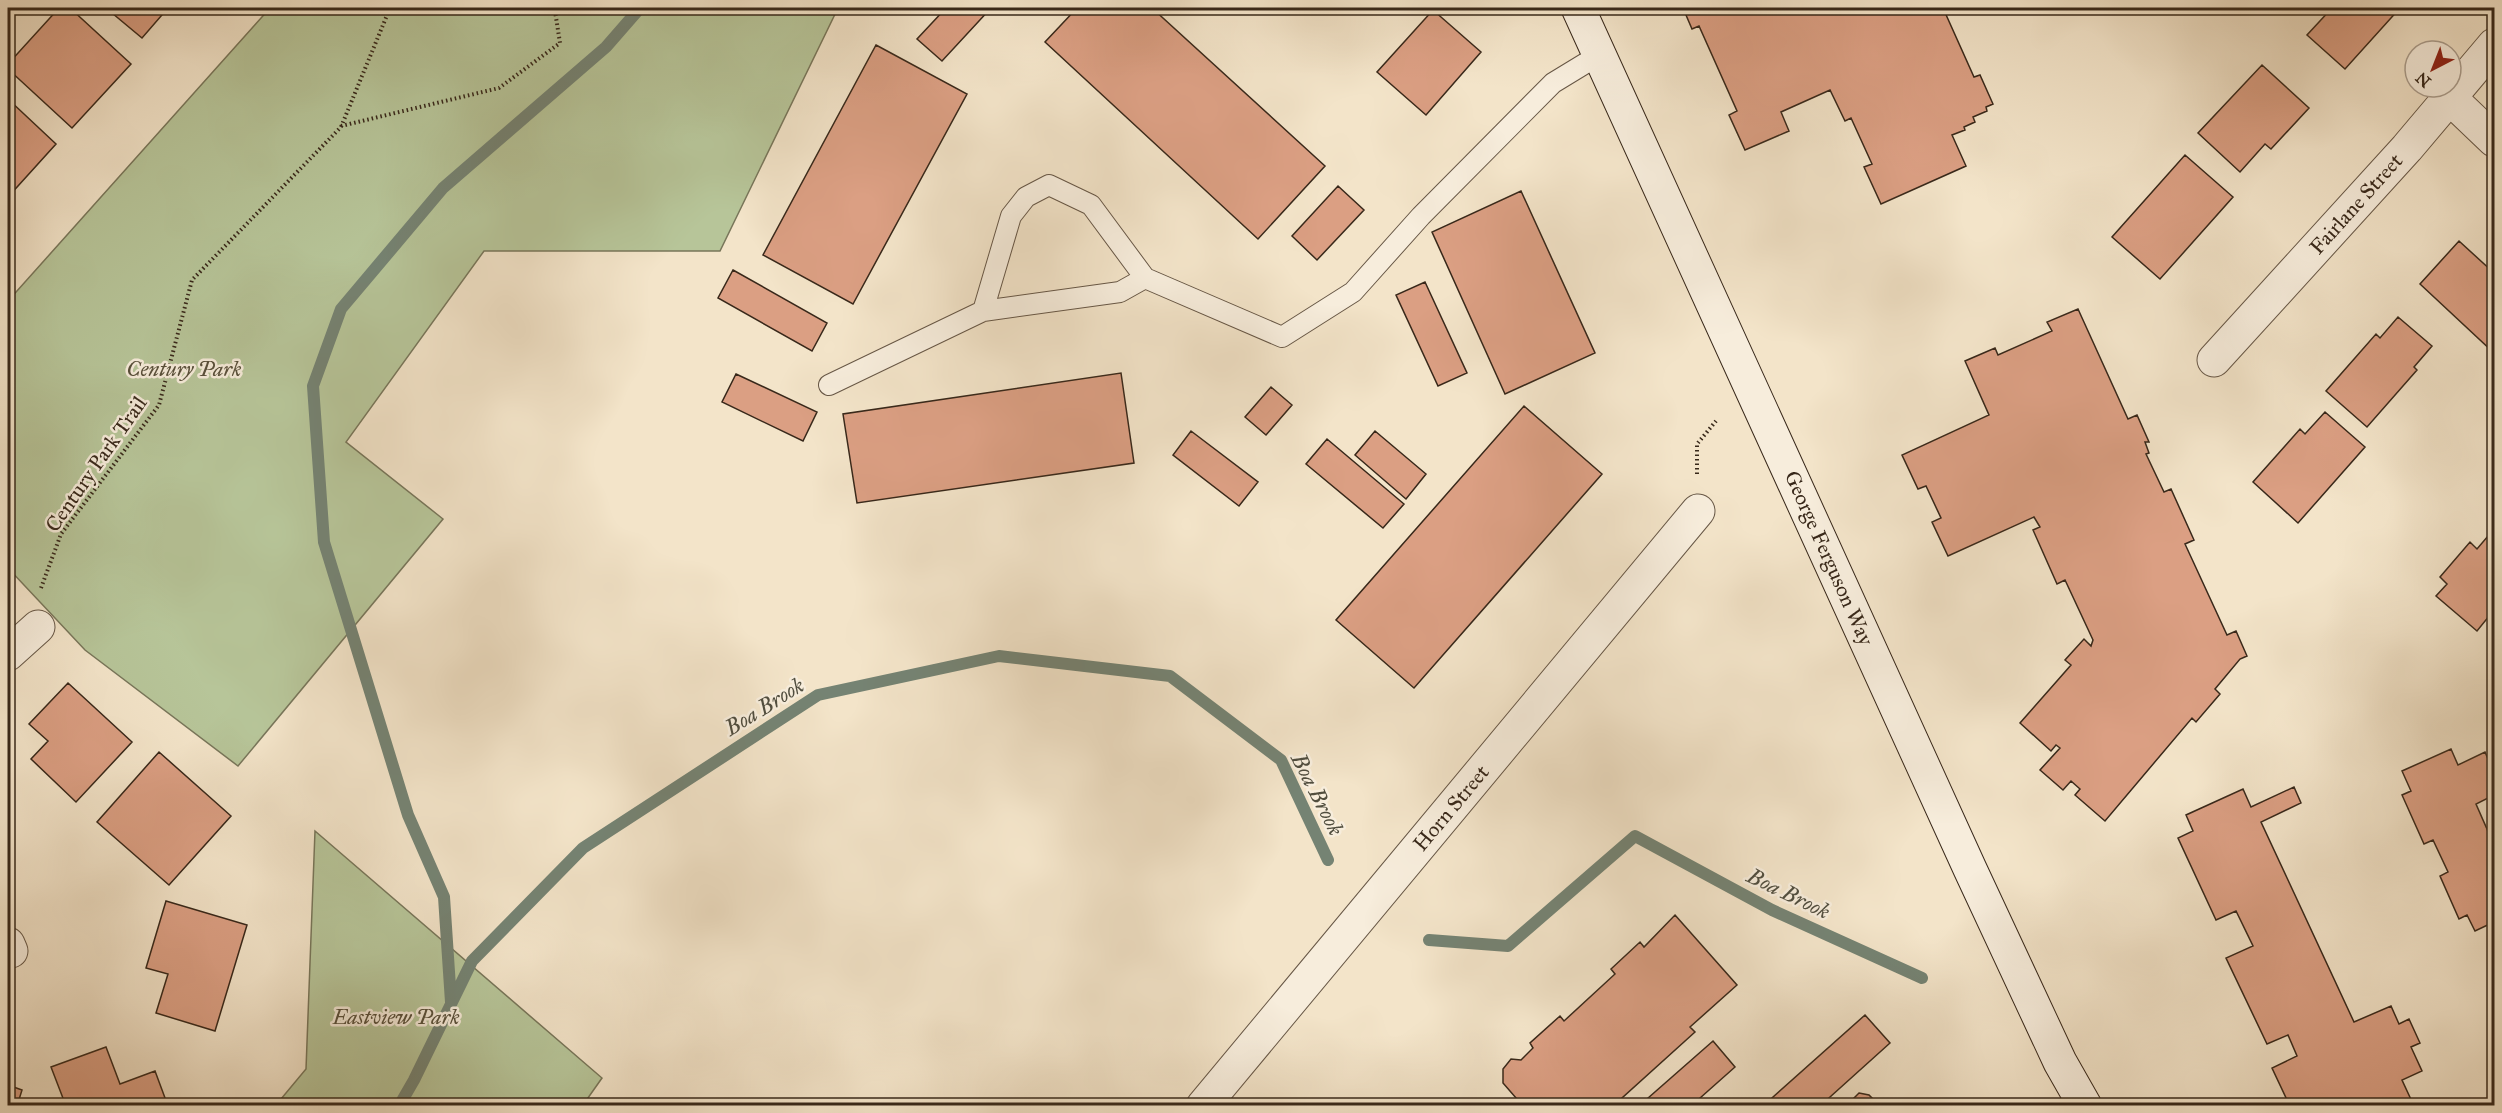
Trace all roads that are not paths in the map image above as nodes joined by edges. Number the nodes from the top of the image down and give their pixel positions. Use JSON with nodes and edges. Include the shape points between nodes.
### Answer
{"nodes":[{"id":1,"x":1578,"y":8,"type":"edge"},
{"id":2,"x":2494,"y":45,"type":"edge"},
{"id":3,"x":1599,"y":55,"type":"junction"},
{"id":4,"x":2463,"y":82,"type":"edge"},
{"id":5,"x":2449,"y":99,"type":"edge"},
{"id":6,"x":2451,"y":99,"type":"edge"},
{"id":7,"x":2494,"y":140,"type":"edge"},
{"id":8,"x":1145,"y":278,"type":"junction"},
{"id":9,"x":983,"y":311,"type":"junction"},
{"id":10,"x":2214,"y":360,"type":"dead end"},
{"id":11,"x":829,"y":385,"type":"dead end"},
{"id":12,"x":1698,"y":511,"type":"road end"},
{"id":13,"x":38,"y":627,"type":"road end"},
{"id":14,"x":8,"y":654,"type":"edge"},
{"id":15,"x":1203,"y":1106,"type":"edge"},
{"id":16,"x":2085,"y":1106,"type":"edge"}],
"edges":[{"from":1,"to":3,"type":"street","name":"George Ferguson Way"},
{"from":2,"to":4,"type":"street","name":"Fairlane Street"},
{"from":3,"to":8,"type":"lane","via":[[1553,83],[1421,216],[1353,292],[1282,338]]},
{"from":3,"to":16,"type":"street","name":"George Ferguson Way","via":[[1970,869],[2060,1062]]},
{"from":5,"to":10,"type":"street","name":"Fairlane Street"},
{"from":6,"to":7,"type":"street"},
{"from":8,"to":9,"type":"lane","via":[[1120,292]]},
{"from":8,"to":9,"type":"lane","via":[[1091,205],[1050,185],[1026,197],[1011,216]]},
{"from":9,"to":11,"type":"lane"},
{"from":12,"to":15,"type":"street","name":"Horn Street"},
{"from":13,"to":14,"type":"street"}]}
